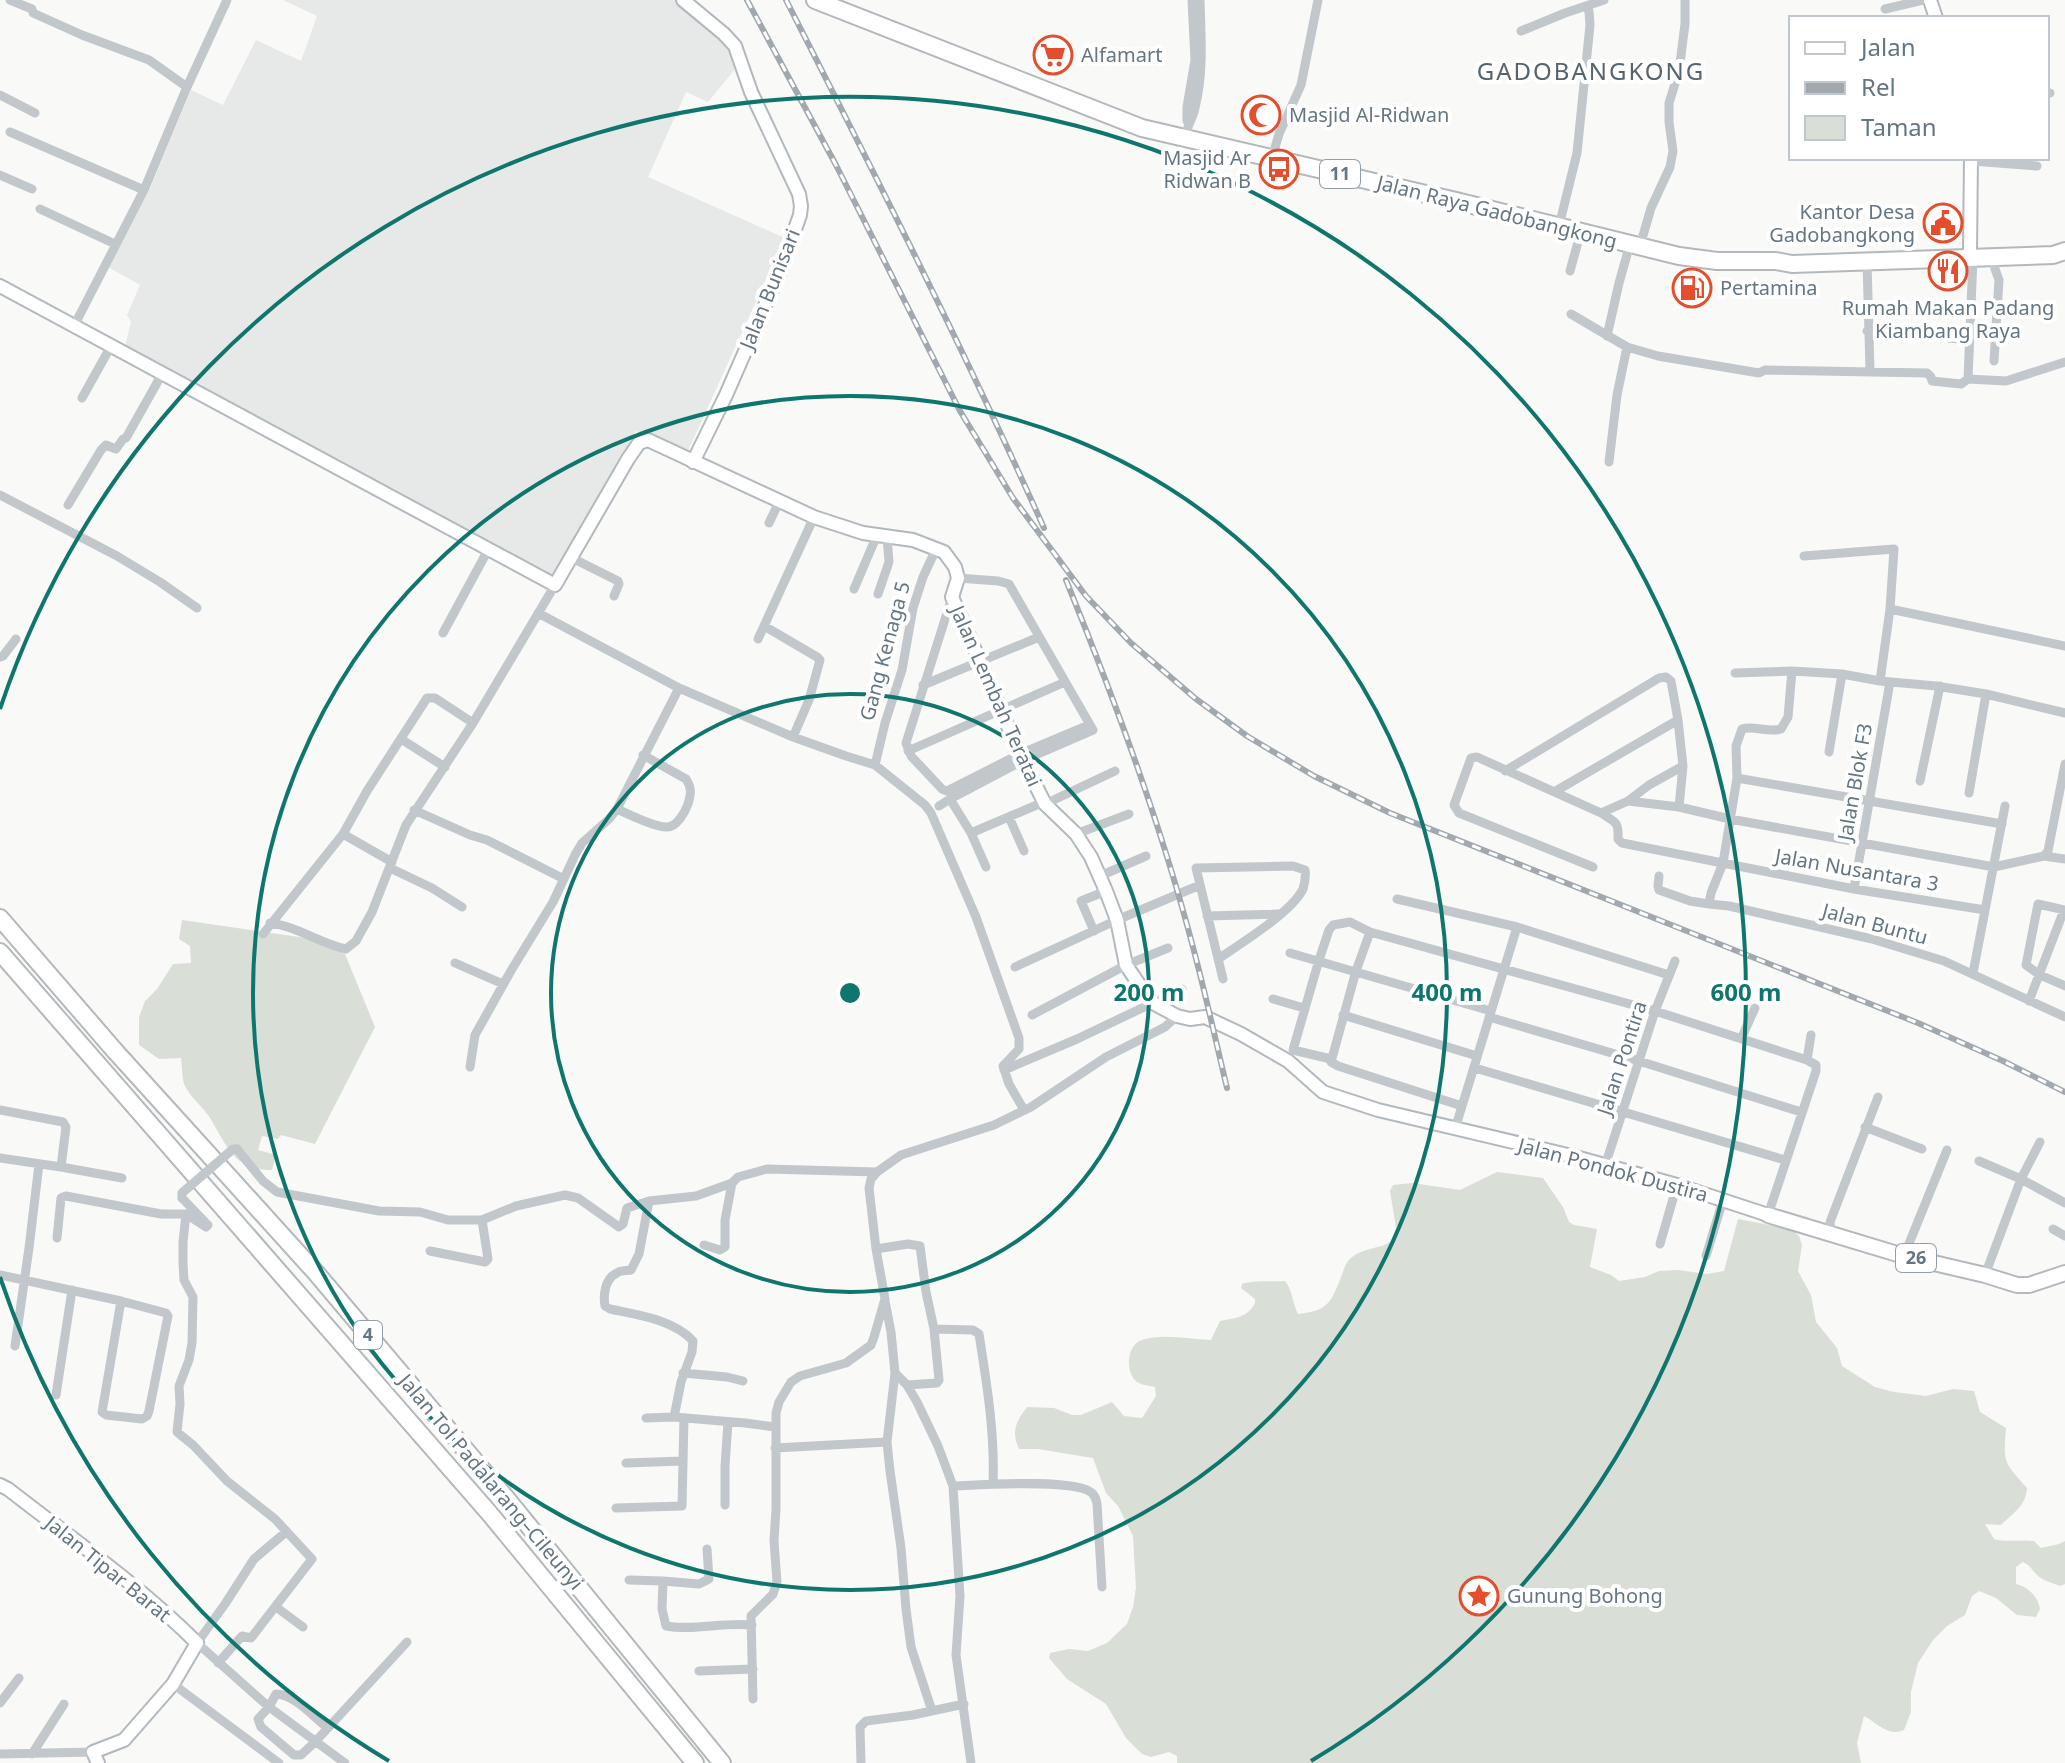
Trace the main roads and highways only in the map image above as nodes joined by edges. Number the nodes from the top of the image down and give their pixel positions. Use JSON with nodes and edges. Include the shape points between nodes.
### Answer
{"nodes":[{"id":1,"x":683,"y":0,"type":"edge"},
{"id":2,"x":815,"y":0,"type":"edge"},
{"id":3,"x":1971,"y":160,"type":"edge"},
{"id":4,"x":2064,"y":251,"type":"edge"},
{"id":5,"x":1972,"y":254,"type":"junction"},
{"id":6,"x":1776,"y":261,"type":"junction"},
{"id":7,"x":0,"y":286,"type":"edge"},
{"id":8,"x":693,"y":462,"type":"junction"},
{"id":9,"x":0,"y":918,"type":"edge"},
{"id":10,"x":0,"y":952,"type":"edge"},
{"id":11,"x":1177,"y":1016,"type":"joint"},
{"id":12,"x":1768,"y":1215,"type":"joint"},
{"id":13,"x":2064,"y":1272,"type":"edge"},
{"id":14,"x":0,"y":1485,"type":"edge"},
{"id":15,"x":92,"y":1759,"type":"edge"},
{"id":16,"x":695,"y":1763,"type":"edge"},
{"id":17,"x":722,"y":1763,"type":"edge"}],
"edges":[{"from":1,"to":8,"type":"main road","name":"Jalan Bunisari","via":[[735,46],[801,206],[781,269]]},
{"from":2,"to":6,"type":"highway","name":"Jalan Raya Gadobangkong","number":"11","via":[[1142,128],[1186,131],[1272,158],[1679,256]]},
{"from":3,"to":5,"type":"main road"},
{"from":4,"to":5,"type":"highway","name":"Jalan Raya Gadobangkong","number":"11"},
{"from":4,"to":5,"type":"highway","name":"Jalan Raya Gadobangkong","number":"11","via":[[2053,247]]},
{"from":5,"to":6,"type":"highway","name":"Jalan Raya Gadobangkong","number":"11"},
{"from":5,"to":6,"type":"highway","name":"Jalan Raya Gadobangkong","number":"11","via":[[1792,256]]},
{"from":7,"to":8,"type":"main road","via":[[555,585],[639,443],[651,441]]},
{"from":8,"to":11,"type":"main road","name":"Jalan Lembah Teratai","via":[[814,517],[851,530],[913,540],[949,557],[958,578],[952,597],[1045,804],[1091,857],[1117,920],[1126,965],[1151,1002]]},
{"from":9,"to":17,"type":"highway","name":"Jalan Tol Padalarang–Cileunyi","number":"4","via":[[317,1274]]},
{"from":10,"to":16,"type":"highway","name":"Jalan Tol Padalarang–Cileunyi","number":"4","via":[[490,1514]]},
{"from":11,"to":12,"type":"main road","name":"Jalan Pondok Dustira","via":[[1205,1017],[1241,1034],[1288,1061],[1323,1092],[1677,1185]]},
{"from":12,"to":13,"type":"main road","name":"Jalan Pondok Dustira","number":"26","via":[[2017,1285]]},
{"from":14,"to":15,"type":"main road","name":"Jalan Tipar Barat","via":[[125,1578],[197,1643],[173,1684],[124,1740]]}]}
